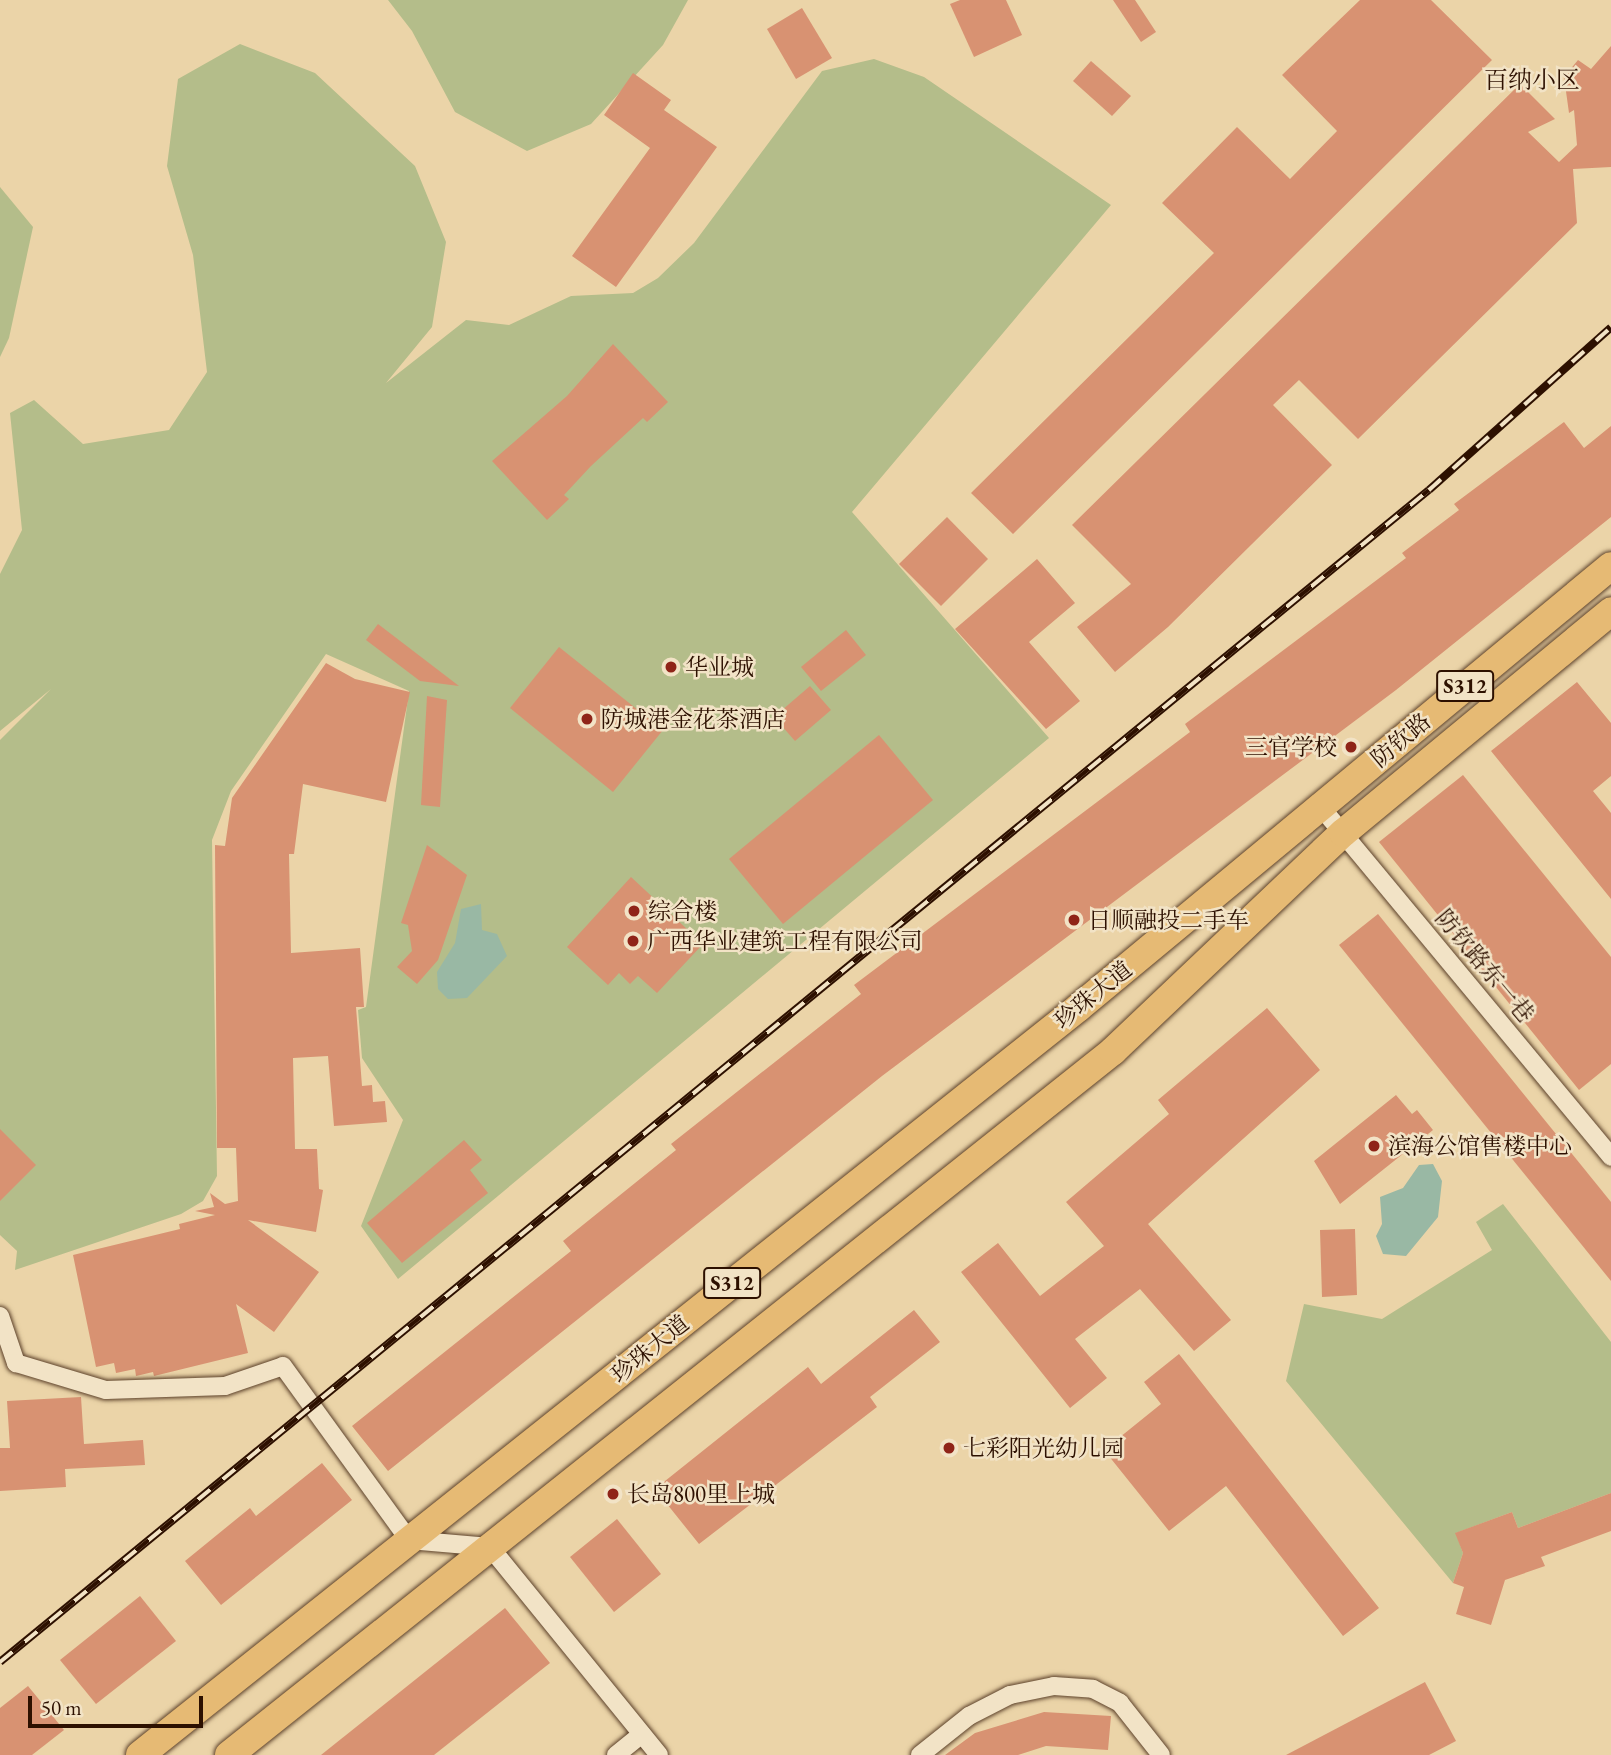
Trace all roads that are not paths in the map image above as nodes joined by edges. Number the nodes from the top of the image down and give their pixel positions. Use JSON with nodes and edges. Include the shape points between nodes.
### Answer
{"nodes":[{"id":1,"x":1611,"y":566,"type":"edge"},
{"id":2,"x":1611,"y":611,"type":"edge"},
{"id":3,"x":1320,"y":806,"type":"junction"},
{"id":4,"x":1343,"y":833,"type":"junction"},
{"id":5,"x":1611,"y":1157,"type":"edge"},
{"id":6,"x":0,"y":1316,"type":"edge"},
{"id":7,"x":409,"y":1540,"type":"junction"},
{"id":8,"x":490,"y":1547,"type":"junction"},
{"id":9,"x":642,"y":1734,"type":"junction"},
{"id":10,"x":139,"y":1755,"type":"edge"},
{"id":11,"x":229,"y":1755,"type":"edge"},
{"id":12,"x":616,"y":1755,"type":"edge"},
{"id":13,"x":659,"y":1755,"type":"edge"},
{"id":14,"x":920,"y":1755,"type":"edge"},
{"id":15,"x":1161,"y":1755,"type":"edge"}],
"edges":[{"from":1,"to":3,"type":"main road","name":"防钦路","number":"S312"},
{"from":2,"to":4,"type":"main road","name":"防钦路","number":"S312"},
{"from":3,"to":4,"type":"street","name":"防钦路东一巷"},
{"from":3,"to":7,"type":"main road","name":"珍珠大道","number":"S312","via":[[1078,1008]]},
{"from":4,"to":5,"type":"street","name":"防钦路东一巷"},
{"from":4,"to":8,"type":"main road","number":"S312","via":[[1113,1051]]},
{"from":6,"to":7,"type":"street","via":[[16,1363],[106,1390],[225,1386],[283,1366]]},
{"from":7,"to":8,"type":"street"},
{"from":7,"to":10,"type":"main road","name":"珍珠大道","number":"S312"},
{"from":8,"to":9,"type":"street"},
{"from":8,"to":11,"type":"main road","number":"S312"},
{"from":9,"to":12,"type":"street"},
{"from":9,"to":13,"type":"street"},
{"from":14,"to":15,"type":"street","via":[[969,1716],[1010,1695],[1054,1686],[1093,1689],[1120,1703]]}]}
